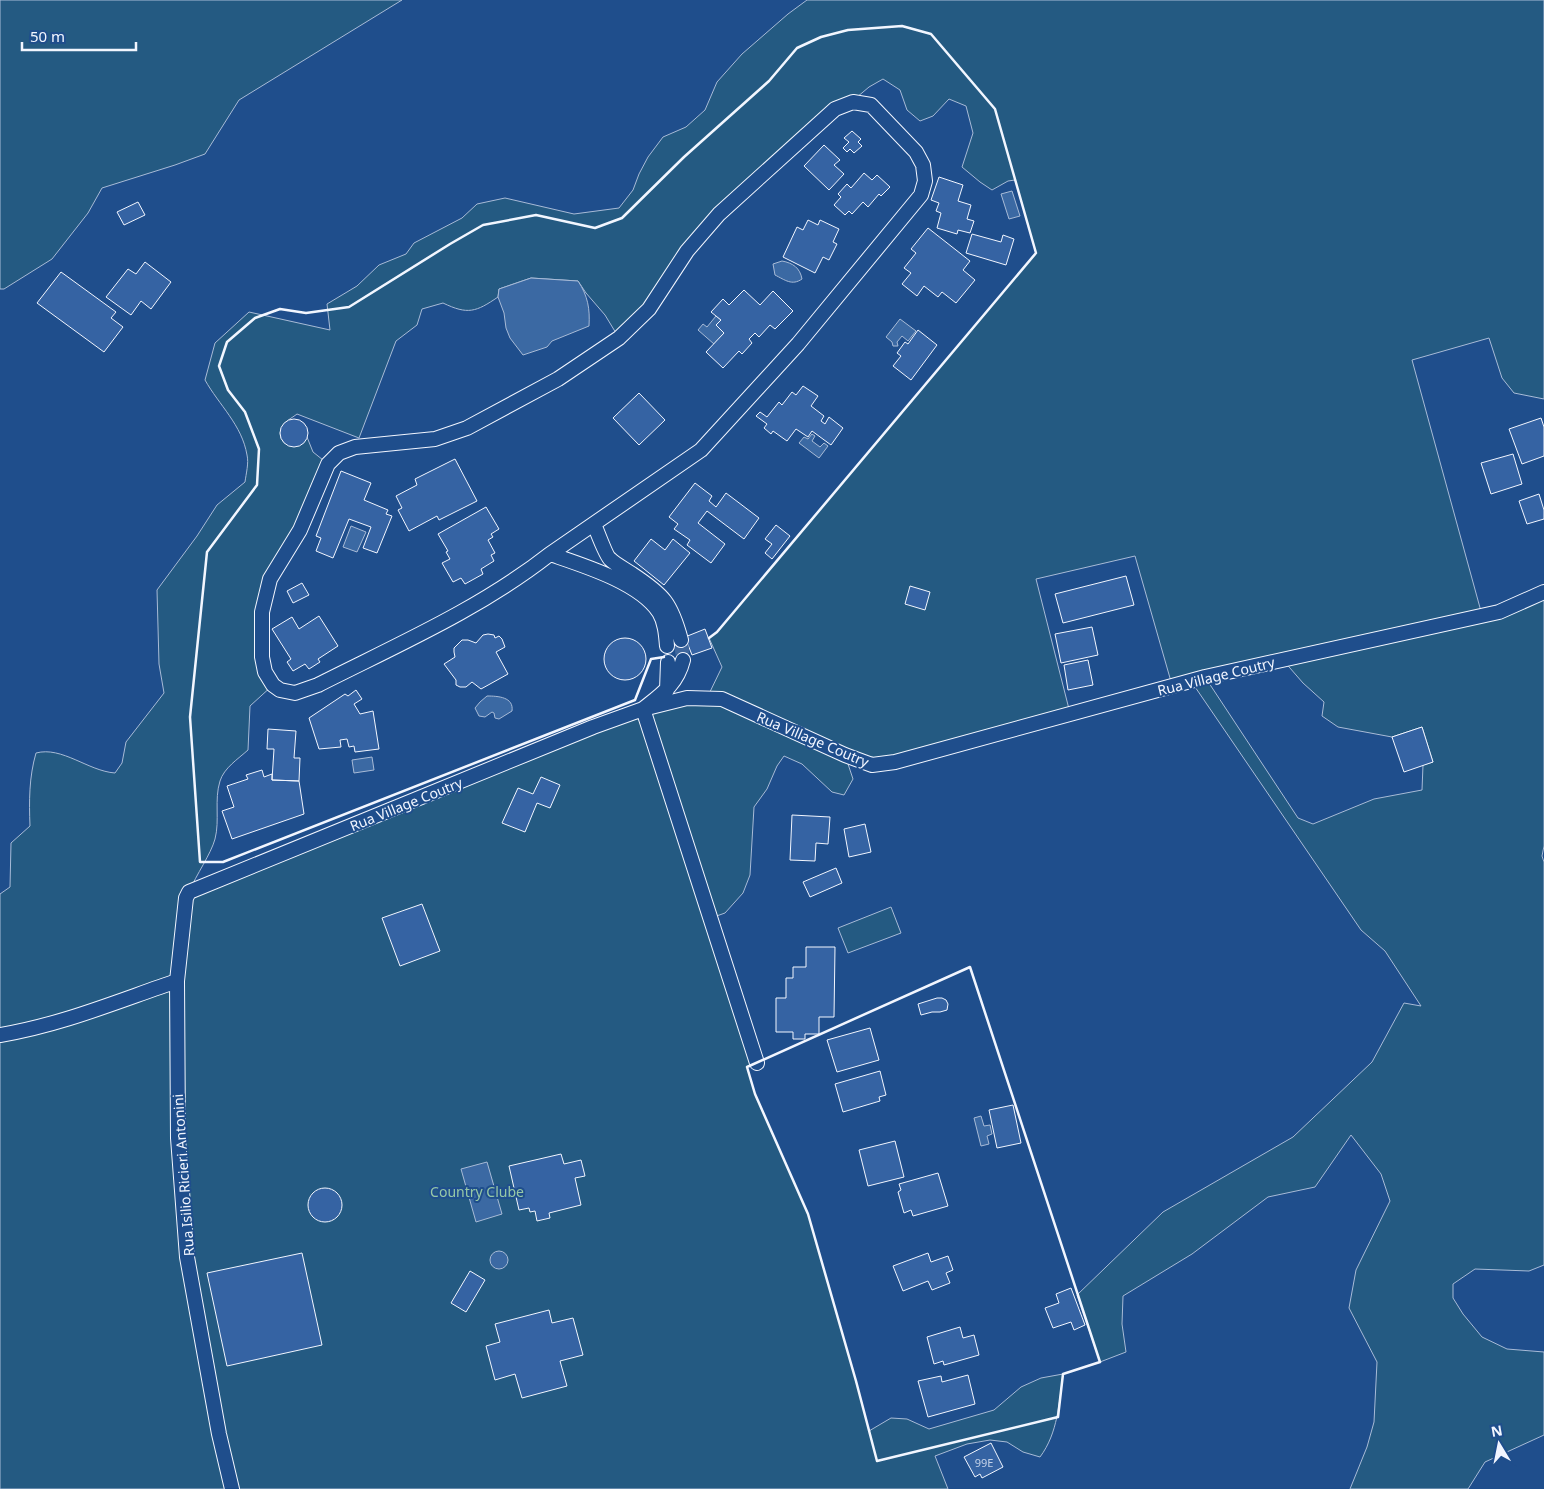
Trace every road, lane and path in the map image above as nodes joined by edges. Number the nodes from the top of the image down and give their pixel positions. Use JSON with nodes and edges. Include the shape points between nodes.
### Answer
{"nodes":[{"id":1,"x":594,"y":524,"type":"junction"},
{"id":2,"x":550,"y":554,"type":"junction"},
{"id":3,"x":1544,"y":592,"type":"edge"},
{"id":4,"x":681,"y":640,"type":"tunnel mouth"},
{"id":5,"x":668,"y":646,"type":"tunnel mouth"},
{"id":6,"x":683,"y":660,"type":"tunnel mouth"},
{"id":7,"x":668,"y":662,"type":"tunnel mouth"},
{"id":8,"x":666,"y":691,"type":"junction"},
{"id":9,"x":643,"y":709,"type":"junction"},
{"id":10,"x":177,"y":981,"type":"junction"},
{"id":11,"x":0,"y":1035,"type":"edge"},
{"id":12,"x":757,"y":1063,"type":"dead end"},
{"id":13,"x":232,"y":1489,"type":"edge"}],
"edges":[{"from":1,"to":2,"type":"street"},
{"from":1,"to":2,"type":"street","via":[[701,450],[798,344],[921,195],[925,181],[923,165],[916,152],[871,105],[853,102],[835,108],[718,214],[687,251],[649,309],[619,338],[558,379],[467,428],[435,439],[355,447],[339,454],[328,464],[300,530],[270,579],[262,612],[265,672],[280,690],[295,693],[318,685],[452,618]]},
{"from":1,"to":4,"type":"street","via":[[608,558],[656,590],[669,606]]},
{"from":2,"to":5,"type":"street","via":[[592,568],[631,588],[648,601],[659,612]]},
{"from":3,"to":9,"type":"street","name":"Rua Village Coutry","via":[[1499,612],[1204,677],[880,764],[872,765],[845,755],[722,700],[687,698]]},
{"from":6,"to":8,"type":"street","via":[[680,672]]},
{"from":7,"to":8,"type":"street"},
{"from":8,"to":9,"type":"street"},
{"from":9,"to":10,"type":"street","name":"Rua Village Coutry","via":[[189,892]]},
{"from":9,"to":12,"type":"street"},
{"from":10,"to":11,"type":"street","via":[[74,1017]]},
{"from":10,"to":13,"type":"street","name":"Rua Isilio Ricieri Antonini","via":[[178,1138],[187,1257]]}]}
